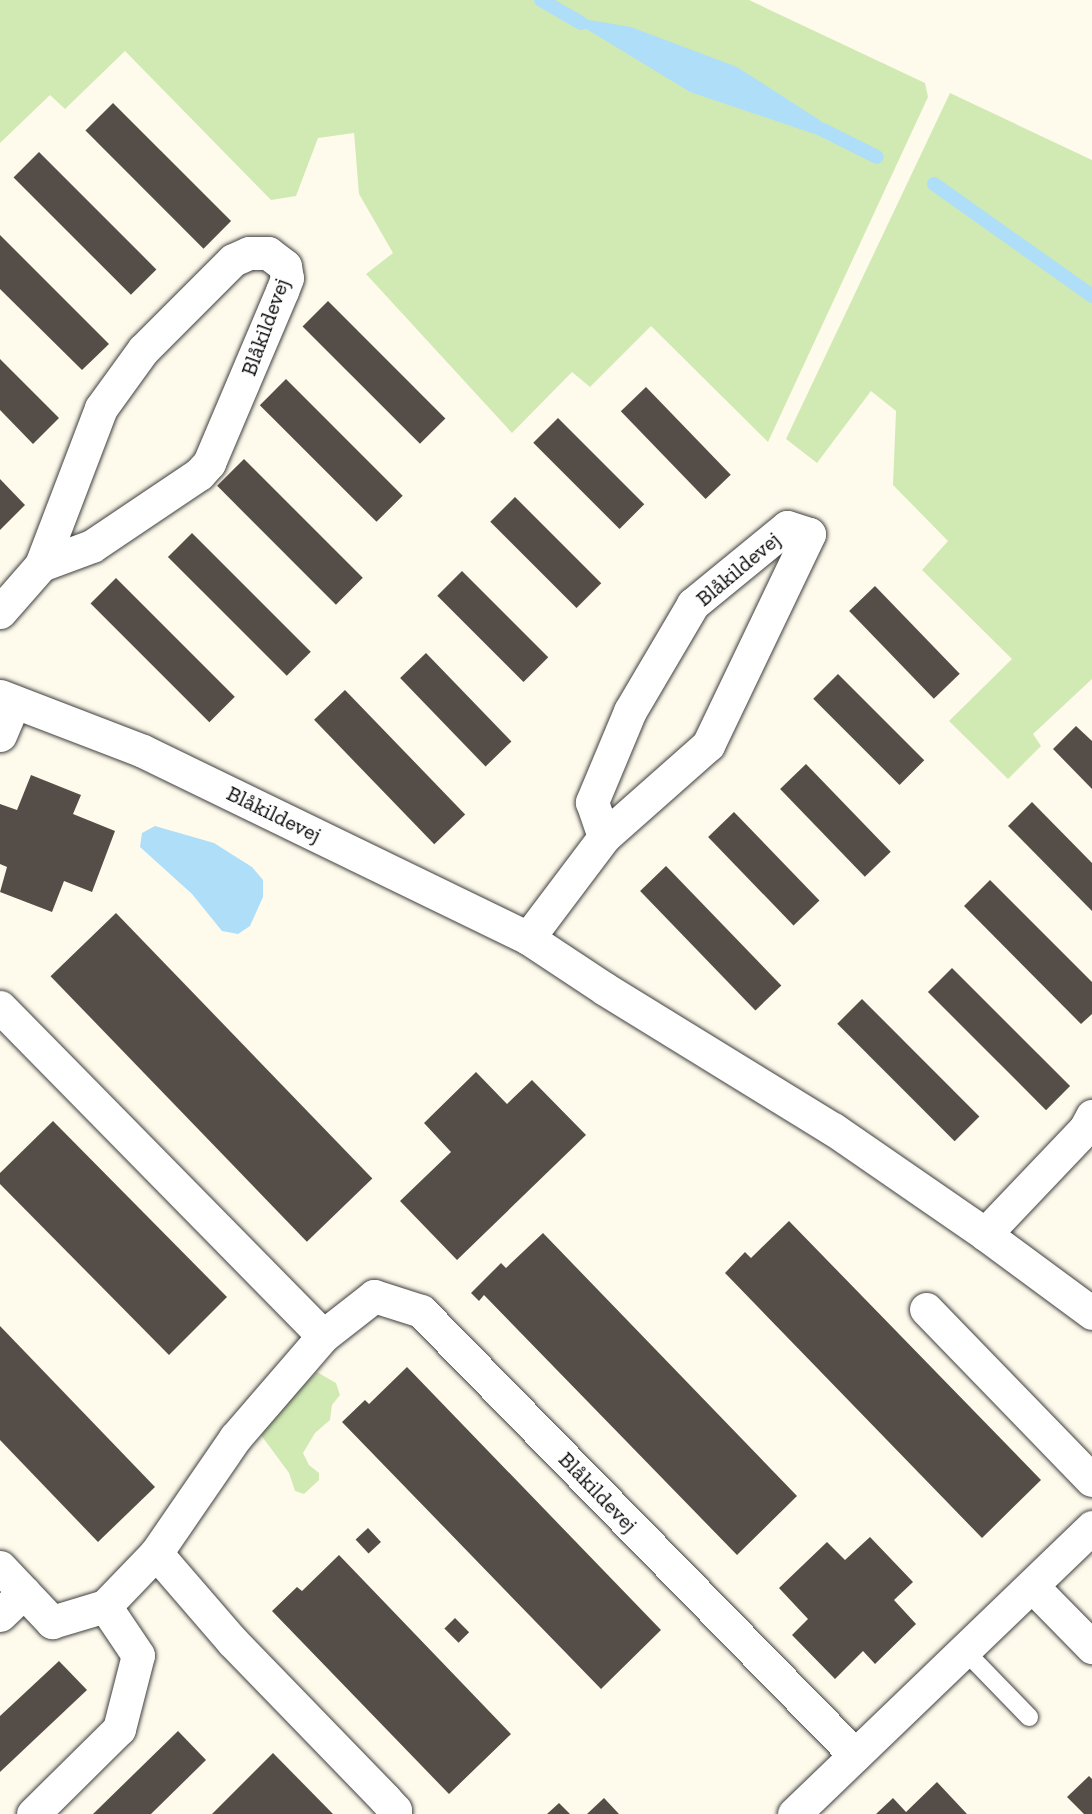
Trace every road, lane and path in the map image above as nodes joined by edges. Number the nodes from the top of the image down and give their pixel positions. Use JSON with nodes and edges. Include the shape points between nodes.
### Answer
{"nodes":[{"id":1,"x":41,"y":565,"type":"junction"},
{"id":2,"x":0,"y":612,"type":"edge"},
{"id":3,"x":7,"y":699,"type":"edge"},
{"id":4,"x":0,"y":735,"type":"edge"},
{"id":5,"x":604,"y":837,"type":"junction"},
{"id":6,"x":528,"y":938,"type":"junction"},
{"id":7,"x":0,"y":1007,"type":"edge"},
{"id":8,"x":1090,"y":1124,"type":"edge"},
{"id":9,"x":985,"y":1234,"type":"junction"},
{"id":10,"x":927,"y":1310,"type":"dead end"},
{"id":11,"x":1092,"y":1313,"type":"edge"},
{"id":12,"x":323,"y":1336,"type":"junction"},
{"id":13,"x":1092,"y":1480,"type":"edge"},
{"id":14,"x":1092,"y":1527,"type":"edge"},
{"id":15,"x":156,"y":1553,"type":"junction"},
{"id":16,"x":0,"y":1567,"type":"edge"},
{"id":17,"x":1032,"y":1586,"type":"junction"},
{"id":18,"x":24,"y":1592,"type":"junction"},
{"id":19,"x":105,"y":1606,"type":"junction"},
{"id":20,"x":0,"y":1615,"type":"edge"},
{"id":21,"x":1092,"y":1647,"type":"edge"},
{"id":22,"x":965,"y":1651,"type":"junction"},
{"id":23,"x":1029,"y":1717,"type":"dead end"},
{"id":24,"x":855,"y":1755,"type":"junction"},
{"id":25,"x":33,"y":1814,"type":"edge"},
{"id":26,"x":395,"y":1814,"type":"edge"},
{"id":27,"x":794,"y":1814,"type":"edge"}],
"edges":[{"from":1,"to":1,"type":"street","name":"Blåkildevej","via":[[92,546],[199,474],[209,463],[282,291],[287,278],[285,266],[268,253],[249,253],[233,260],[142,350],[101,408]]},
{"from":1,"to":2,"type":"street","name":"Blåkildevej"},
{"from":3,"to":4,"type":"street","name":"Blåkildevej"},
{"from":3,"to":6,"type":"street","name":"Blåkildevej","via":[[143,751]]},
{"from":5,"to":5,"type":"street","name":"Blåkildevej","via":[[708,745],[809,534],[787,527],[693,604],[630,711],[592,802]]},
{"from":5,"to":6,"type":"street","name":"Blåkildevej"},
{"from":6,"to":9,"type":"street","name":"Blåkildevej","via":[[833,1129]]},
{"from":7,"to":12,"type":"street"},
{"from":8,"to":9,"type":"street"},
{"from":9,"to":11,"type":"street","name":"Blåkildevej"},
{"from":10,"to":13,"type":"street"},
{"from":12,"to":15,"type":"street","name":"Blåkildevej","via":[[235,1438]]},
{"from":12,"to":24,"type":"street","name":"Blåkildevej","via":[[374,1296],[421,1311]]},
{"from":14,"to":17,"type":"street"},
{"from":15,"to":19,"type":"street","name":"Blåkildevej"},
{"from":15,"to":26,"type":"street","via":[[232,1641],[386,1799]]},
{"from":16,"to":18,"type":"street","name":"Blåkildevej"},
{"from":17,"to":21,"type":"street"},
{"from":17,"to":22,"type":"street"},
{"from":18,"to":19,"type":"street","name":"Blåkildevej","via":[[52,1622]]},
{"from":18,"to":20,"type":"street"},
{"from":19,"to":25,"type":"street","via":[[138,1654],[119,1728]]},
{"from":22,"to":23,"type":"lane"},
{"from":22,"to":24,"type":"street"},
{"from":24,"to":27,"type":"street"}]}
